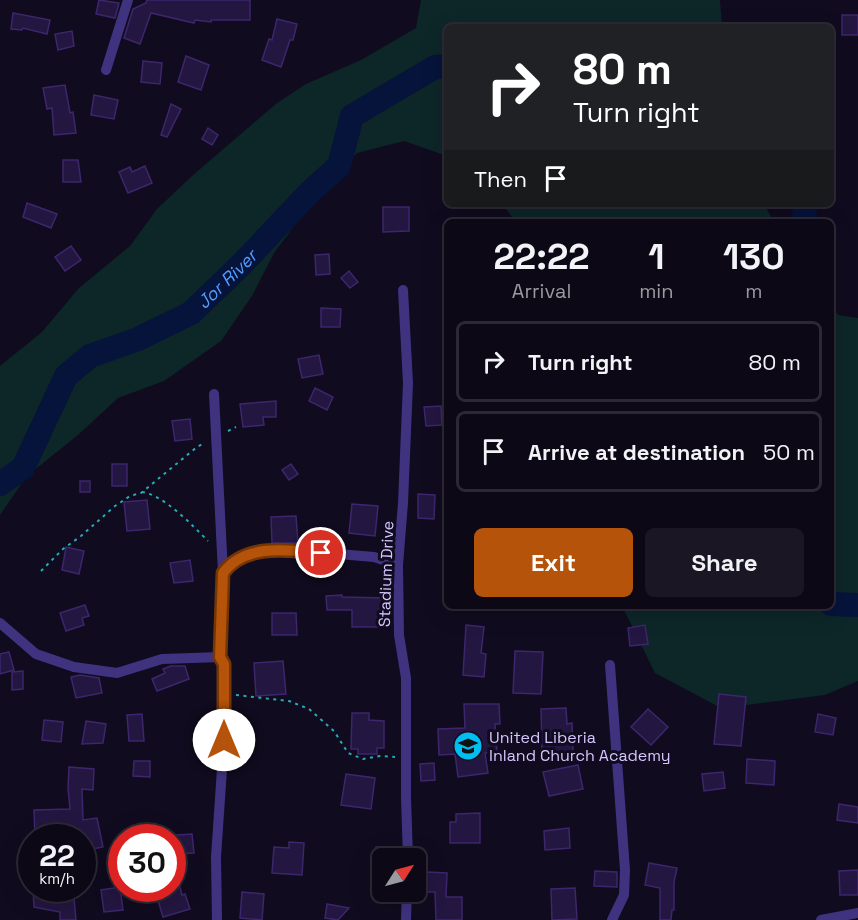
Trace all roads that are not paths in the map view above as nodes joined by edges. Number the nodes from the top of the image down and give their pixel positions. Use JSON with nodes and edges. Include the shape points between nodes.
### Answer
{"nodes":[{"id":1,"x":128,"y":0,"type":"edge"},
{"id":2,"x":106,"y":70,"type":"dead end"},
{"id":3,"x":403,"y":290,"type":"dead end"},
{"id":4,"x":214,"y":394,"type":"dead end"},
{"id":5,"x":398,"y":565,"type":"junction"},
{"id":6,"x":223,"y":573,"type":"junction"},
{"id":7,"x":0,"y":623,"type":"edge"},
{"id":8,"x":220,"y":657,"type":"junction"},
{"id":9,"x":609,"y":665,"type":"dead end"},
{"id":10,"x":408,"y":848,"type":"edge"},
{"id":11,"x":407,"y":902,"type":"edge"},
{"id":12,"x":858,"y":912,"type":"edge"},
{"id":13,"x":217,"y":920,"type":"edge"},
{"id":14,"x":406,"y":920,"type":"edge"},
{"id":15,"x":612,"y":920,"type":"edge"},
{"id":16,"x":821,"y":920,"type":"edge"}],
"edges":[{"from":1,"to":2,"type":"street"},
{"from":3,"to":5,"type":"street","name":"Stadium Drive","via":[[408,383]]},
{"from":4,"to":6,"type":"street"},
{"from":5,"to":6,"type":"street","via":[[374,557],[257,551],[237,560]]},
{"from":5,"to":10,"type":"street","name":"Stadium Drive","via":[[399,635],[406,678]]},
{"from":6,"to":8,"type":"street"},
{"from":7,"to":8,"type":"street","via":[[36,654],[74,667],[117,673],[162,659]]},
{"from":8,"to":13,"type":"street","via":[[224,664],[224,740],[216,857]]},
{"from":9,"to":15,"type":"street","via":[[625,870],[624,895]]},
{"from":11,"to":14,"type":"street"},
{"from":12,"to":16,"type":"street"}]}
